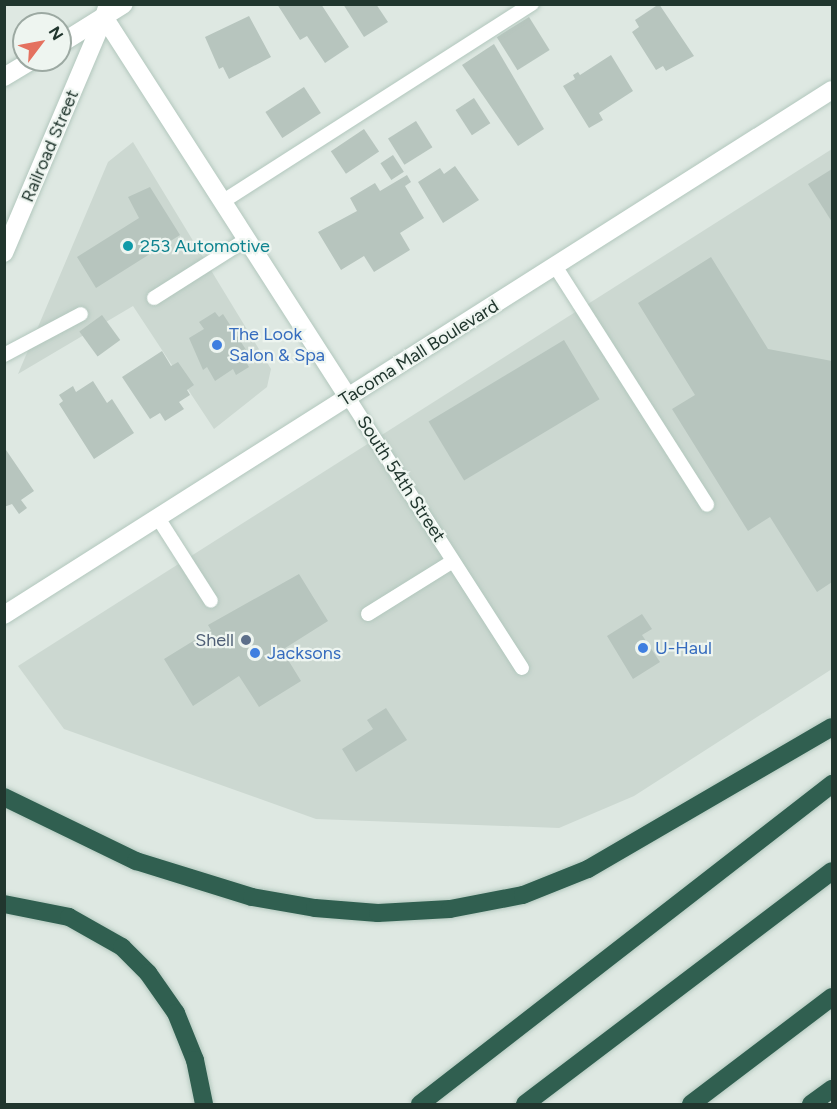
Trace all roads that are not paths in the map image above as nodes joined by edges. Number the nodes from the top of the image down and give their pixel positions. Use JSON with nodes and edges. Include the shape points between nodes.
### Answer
{"nodes":[{"id":1,"x":124,"y":4,"type":"edge"},
{"id":2,"x":532,"y":4,"type":"edge"},
{"id":3,"x":106,"y":11,"type":"edge"},
{"id":4,"x":72,"y":35,"type":"edge"},
{"id":5,"x":832,"y":90,"type":"edge"},
{"id":6,"x":222,"y":202,"type":"junction"},
{"id":7,"x":247,"y":240,"type":"junction"},
{"id":8,"x":4,"y":253,"type":"edge"},
{"id":9,"x":555,"y":266,"type":"junction"},
{"id":10,"x":154,"y":298,"type":"dead end"},
{"id":11,"x":81,"y":314,"type":"dead end"},
{"id":12,"x":4,"y":355,"type":"edge"},
{"id":13,"x":348,"y":398,"type":"junction"},
{"id":14,"x":707,"y":505,"type":"dead end"},
{"id":15,"x":158,"y":518,"type":"junction"},
{"id":16,"x":453,"y":561,"type":"junction"},
{"id":17,"x":211,"y":601,"type":"dead end"},
{"id":18,"x":368,"y":614,"type":"dead end"},
{"id":19,"x":4,"y":615,"type":"edge"},
{"id":20,"x":522,"y":668,"type":"dead end"},
{"id":21,"x":832,"y":727,"type":"edge"},
{"id":22,"x":832,"y":784,"type":"edge"},
{"id":23,"x":4,"y":797,"type":"edge"},
{"id":24,"x":832,"y":871,"type":"edge"},
{"id":25,"x":4,"y":904,"type":"edge"},
{"id":26,"x":832,"y":997,"type":"edge"},
{"id":27,"x":832,"y":1089,"type":"edge"},
{"id":28,"x":204,"y":1104,"type":"edge"},
{"id":29,"x":420,"y":1104,"type":"edge"},
{"id":30,"x":525,"y":1104,"type":"edge"},
{"id":31,"x":691,"y":1104,"type":"edge"},
{"id":32,"x":811,"y":1104,"type":"edge"}],
"edges":[{"from":1,"to":3,"type":"main road"},
{"from":2,"to":6,"type":"lane"},
{"from":3,"to":4,"type":"main road"},
{"from":3,"to":6,"type":"main road","name":"South 54th Street"},
{"from":3,"to":8,"type":"main road","name":"Railroad Street"},
{"from":5,"to":9,"type":"main road","name":"Tacoma Mall Boulevard"},
{"from":6,"to":7,"type":"main road","name":"South 54th Street"},
{"from":7,"to":10,"type":"lane"},
{"from":7,"to":13,"type":"main road","name":"South 54th Street"},
{"from":9,"to":13,"type":"main road","name":"Tacoma Mall Boulevard"},
{"from":9,"to":14,"type":"lane"},
{"from":11,"to":12,"type":"lane"},
{"from":13,"to":15,"type":"main road","name":"Tacoma Mall Boulevard"},
{"from":13,"to":16,"type":"lane","name":"South 54th Street"},
{"from":15,"to":17,"type":"lane"},
{"from":15,"to":19,"type":"main road","name":"Tacoma Mall Boulevard"},
{"from":16,"to":18,"type":"lane"},
{"from":16,"to":20,"type":"lane","name":"South 54th Street"},
{"from":21,"to":23,"type":"highway","via":[[588,869],[523,895],[450,909],[378,913],[252,897],[136,861]]},
{"from":22,"to":29,"type":"highway"},
{"from":24,"to":30,"type":"highway"},
{"from":25,"to":28,"type":"highway","via":[[69,917],[122,947],[148,973],[176,1013],[195,1060]]},
{"from":26,"to":31,"type":"highway"},
{"from":27,"to":32,"type":"highway"}]}
